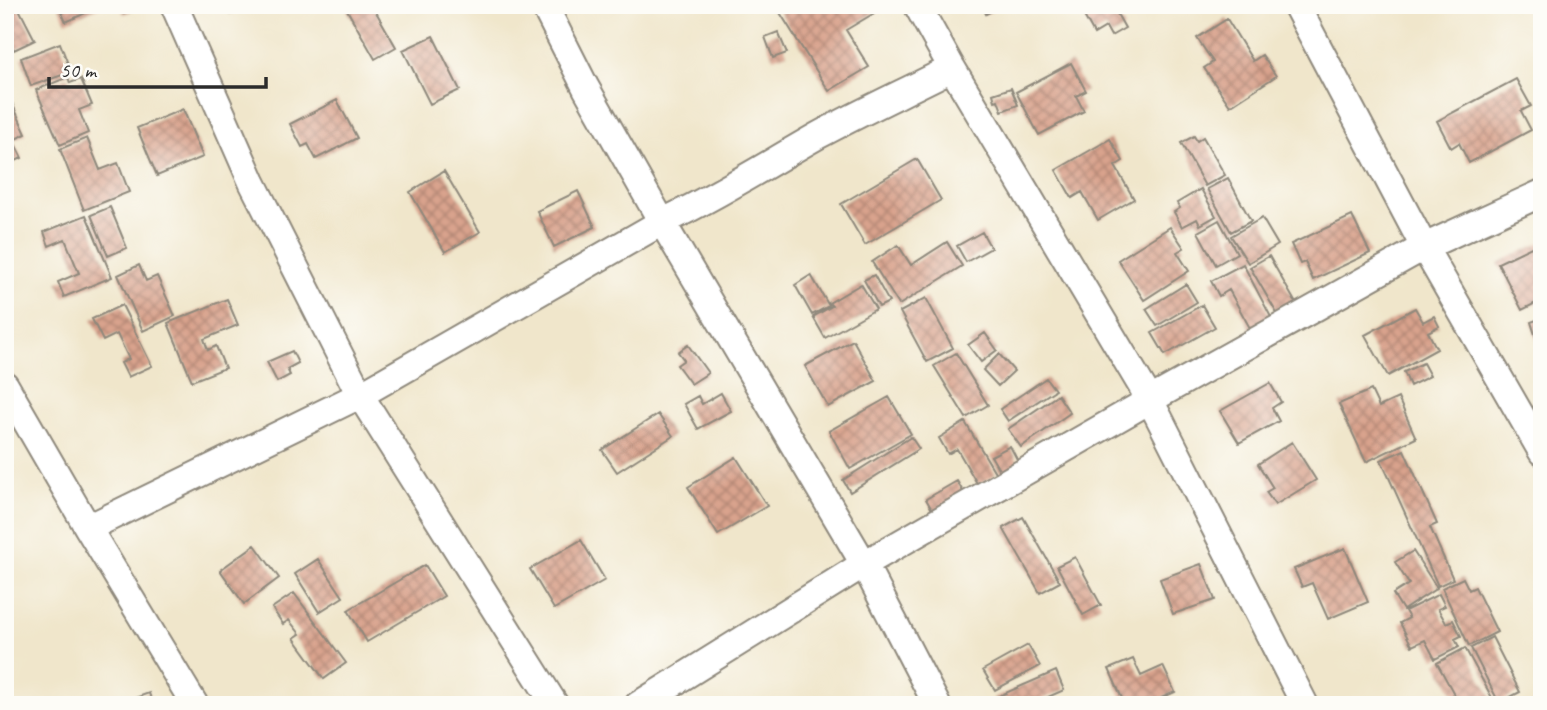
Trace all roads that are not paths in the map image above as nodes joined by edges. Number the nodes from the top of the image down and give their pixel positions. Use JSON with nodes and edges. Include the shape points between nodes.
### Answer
{"nodes":[{"id":1,"x":174,"y":5,"type":"edge"},
{"id":2,"x":544,"y":5,"type":"edge"},
{"id":3,"x":917,"y":5,"type":"edge"},
{"id":4,"x":1296,"y":5,"type":"edge"},
{"id":5,"x":952,"y":68,"type":"junction"},
{"id":6,"x":1542,"y":193,"type":"edge"},
{"id":7,"x":662,"y":222,"type":"junction"},
{"id":8,"x":1424,"y":247,"type":"junction"},
{"id":9,"x":5,"y":385,"type":"edge"},
{"id":10,"x":360,"y":395,"type":"junction"},
{"id":11,"x":1150,"y":400,"type":"junction"},
{"id":12,"x":1542,"y":452,"type":"edge"},
{"id":13,"x":88,"y":528,"type":"junction"},
{"id":14,"x":864,"y":564,"type":"junction"},
{"id":15,"x":195,"y":705,"type":"edge"},
{"id":16,"x":555,"y":705,"type":"edge"},
{"id":17,"x":638,"y":705,"type":"edge"},
{"id":18,"x":937,"y":705,"type":"edge"},
{"id":19,"x":1305,"y":705,"type":"edge"}],
"edges":[{"from":1,"to":10,"type":"street","via":[[252,182]]},
{"from":2,"to":7,"type":"street"},
{"from":3,"to":5,"type":"street"},
{"from":4,"to":8,"type":"street"},
{"from":5,"to":7,"type":"street"},
{"from":5,"to":11,"type":"street"},
{"from":6,"to":8,"type":"street"},
{"from":7,"to":10,"type":"street"},
{"from":7,"to":14,"type":"street"},
{"from":8,"to":11,"type":"street"},
{"from":8,"to":12,"type":"street"},
{"from":9,"to":13,"type":"street"},
{"from":10,"to":13,"type":"street"},
{"from":10,"to":16,"type":"street"},
{"from":11,"to":14,"type":"street"},
{"from":11,"to":19,"type":"street"},
{"from":13,"to":15,"type":"street"},
{"from":14,"to":17,"type":"street"},
{"from":14,"to":18,"type":"street"}]}
